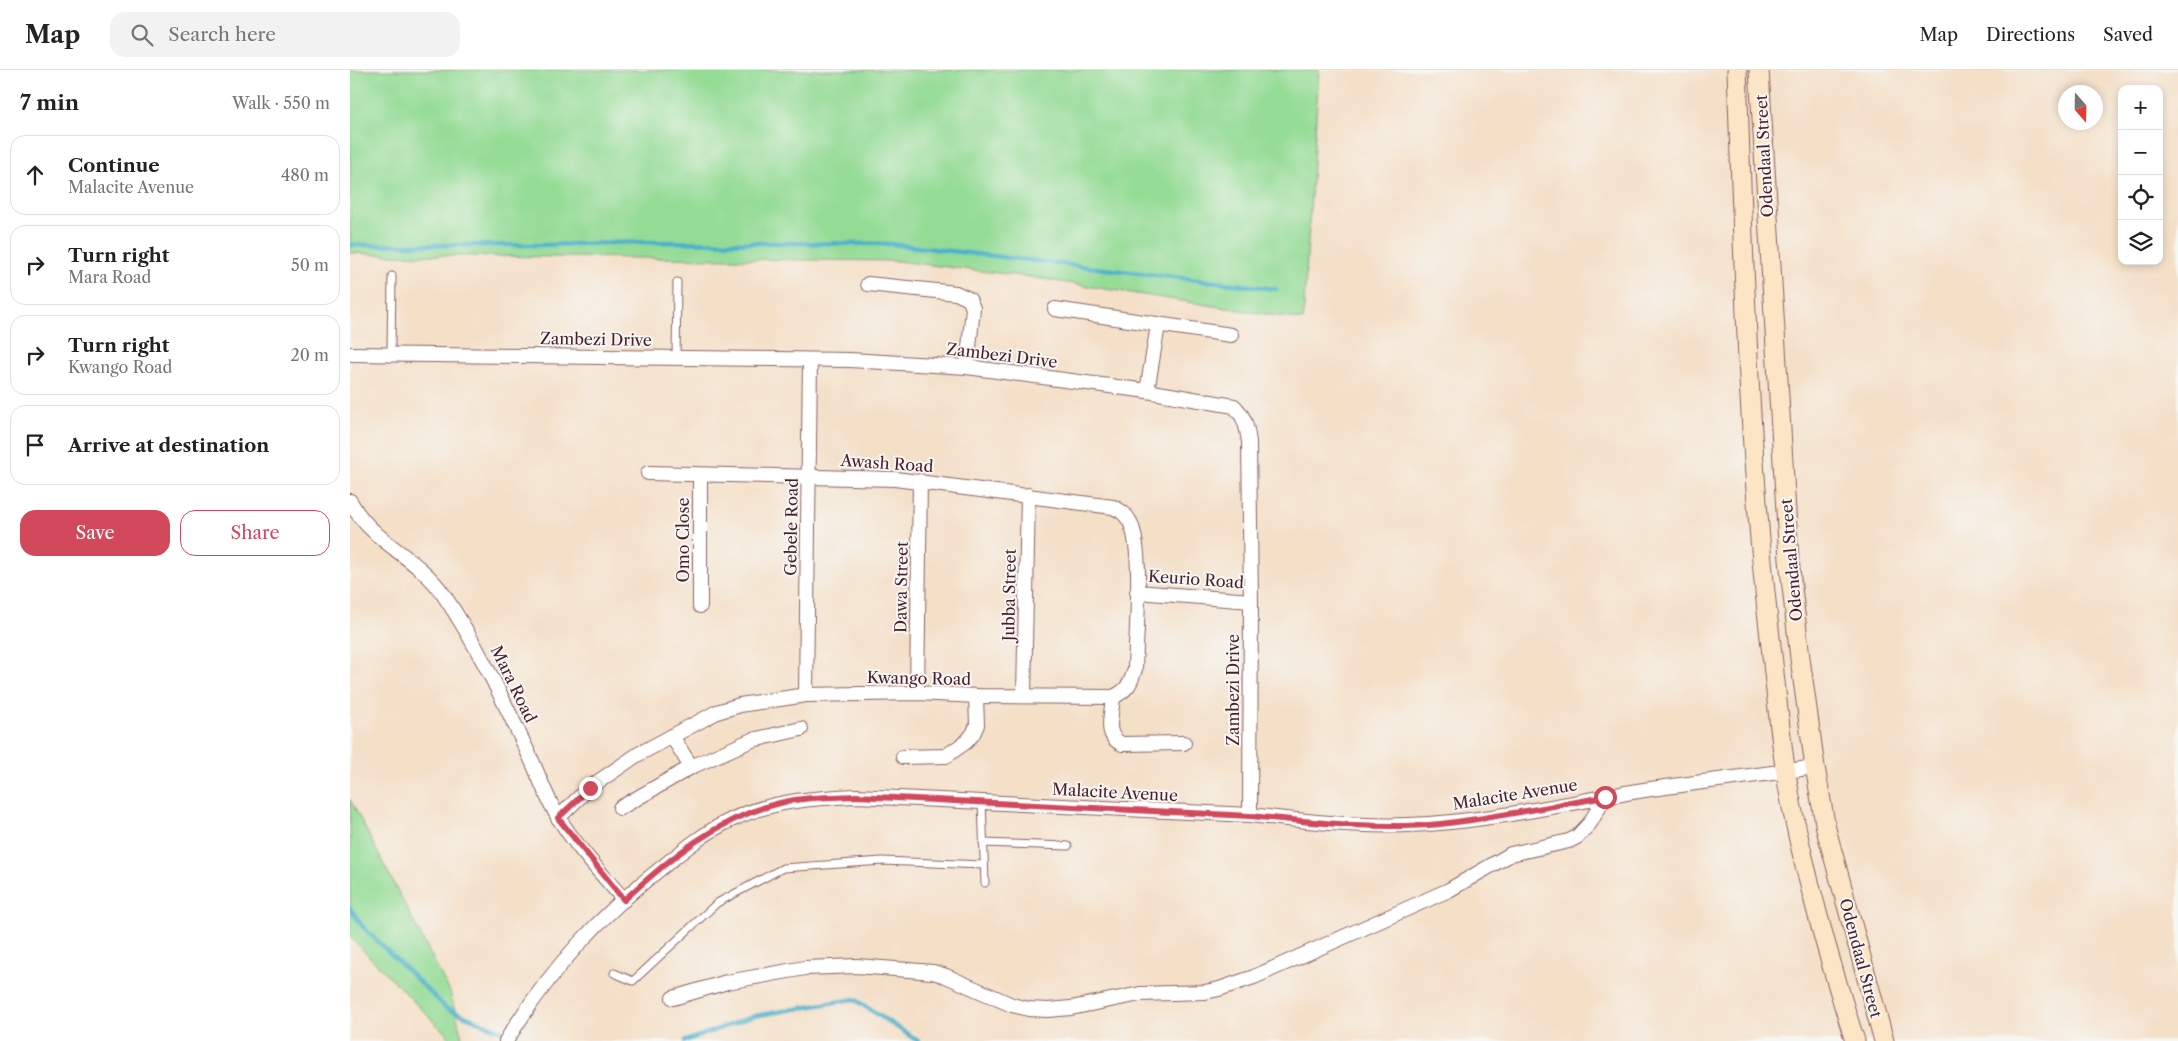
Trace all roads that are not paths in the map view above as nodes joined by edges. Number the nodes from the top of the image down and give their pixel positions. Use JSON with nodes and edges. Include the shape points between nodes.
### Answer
{"nodes":[{"id":1,"x":1737,"y":70,"type":"edge"},
{"id":2,"x":1759,"y":70,"type":"edge"},
{"id":3,"x":392,"y":276,"type":"dead end"},
{"id":4,"x":677,"y":282,"type":"dead end"},
{"id":5,"x":868,"y":284,"type":"dead end"},
{"id":6,"x":1055,"y":309,"type":"dead end"},
{"id":7,"x":1158,"y":325,"type":"junction"},
{"id":8,"x":1231,"y":335,"type":"dead end"},
{"id":9,"x":350,"y":354,"type":"edge"},
{"id":10,"x":391,"y":355,"type":"junction"},
{"id":11,"x":676,"y":358,"type":"junction"},
{"id":12,"x":810,"y":360,"type":"junction"},
{"id":13,"x":967,"y":367,"type":"junction"},
{"id":14,"x":1147,"y":391,"type":"junction"},
{"id":15,"x":648,"y":473,"type":"dead end"},
{"id":16,"x":700,"y":475,"type":"junction"},
{"id":17,"x":810,"y":476,"type":"junction"},
{"id":18,"x":920,"y":481,"type":"junction"},
{"id":19,"x":1028,"y":495,"type":"junction"},
{"id":20,"x":350,"y":501,"type":"edge"},
{"id":21,"x":1137,"y":592,"type":"junction"},
{"id":22,"x":1251,"y":601,"type":"junction"},
{"id":23,"x":700,"y":606,"type":"dead end"},
{"id":24,"x":916,"y":693,"type":"junction"},
{"id":25,"x":806,"y":696,"type":"junction"},
{"id":26,"x":976,"y":696,"type":"junction"},
{"id":27,"x":1024,"y":696,"type":"junction"},
{"id":28,"x":1113,"y":697,"type":"junction"},
{"id":29,"x":801,"y":729,"type":"dead end"},
{"id":30,"x":672,"y":736,"type":"junction"},
{"id":31,"x":1184,"y":743,"type":"dead end"},
{"id":32,"x":903,"y":757,"type":"dead end"},
{"id":33,"x":691,"y":767,"type":"junction"},
{"id":34,"x":1815,"y":767,"type":"junction"},
{"id":35,"x":1786,"y":772,"type":"junction"},
{"id":36,"x":1605,"y":797,"type":"junction"},
{"id":37,"x":982,"y":802,"type":"junction"},
{"id":38,"x":620,"y":808,"type":"dead end"},
{"id":39,"x":1250,"y":816,"type":"junction"},
{"id":40,"x":558,"y":818,"type":"junction"},
{"id":41,"x":984,"y":844,"type":"junction"},
{"id":42,"x":1068,"y":846,"type":"dead end"},
{"id":43,"x":984,"y":865,"type":"junction"},
{"id":44,"x":985,"y":883,"type":"dead end"},
{"id":45,"x":624,"y":900,"type":"junction"},
{"id":46,"x":614,"y":973,"type":"dead end"},
{"id":47,"x":673,"y":998,"type":"dead end"},
{"id":48,"x":506,"y":1041,"type":"edge"},
{"id":49,"x":1855,"y":1041,"type":"edge"},
{"id":50,"x":1884,"y":1041,"type":"edge"}],
"edges":[{"from":1,"to":35,"type":"street","name":"Odendaal Street","via":[[1760,556]]},
{"from":2,"to":34,"type":"street","name":"Odendaal Street","via":[[1788,560]]},
{"from":3,"to":10,"type":"lane"},
{"from":4,"to":11,"type":"lane"},
{"from":5,"to":13,"type":"street","via":[[956,293],[969,299],[973,308]]},
{"from":6,"to":7,"type":"street"},
{"from":7,"to":8,"type":"street"},
{"from":7,"to":14,"type":"street"},
{"from":9,"to":10,"type":"street","name":"Zambezi Drive"},
{"from":10,"to":11,"type":"street","name":"Zambezi Drive"},
{"from":11,"to":12,"type":"street","name":"Zambezi Drive"},
{"from":12,"to":13,"type":"street","name":"Zambezi Drive"},
{"from":12,"to":17,"type":"street","name":"Gebele Road"},
{"from":13,"to":14,"type":"street","name":"Zambezi Drive"},
{"from":14,"to":22,"type":"street","name":"Zambezi Drive","via":[[1234,406],[1242,414],[1249,442]]},
{"from":15,"to":16,"type":"street","name":"Awash Road"},
{"from":16,"to":17,"type":"street","name":"Awash Road"},
{"from":16,"to":23,"type":"street","name":"Omo Close"},
{"from":17,"to":18,"type":"street","name":"Awash Road"},
{"from":17,"to":25,"type":"street","name":"Gebele Road"},
{"from":18,"to":19,"type":"street","name":"Awash Road"},
{"from":18,"to":24,"type":"street","name":"Dawa Street"},
{"from":19,"to":21,"type":"street","name":"Awash Road","via":[[1089,502],[1122,511],[1135,538]]},
{"from":19,"to":27,"type":"street","name":"Jubba Street"},
{"from":20,"to":40,"type":"street","name":"Mara Road","via":[[368,527],[442,592],[472,638]]},
{"from":21,"to":22,"type":"street","name":"Keurio Road"},
{"from":21,"to":28,"type":"street","via":[[1135,669],[1129,687]]},
{"from":22,"to":39,"type":"street","name":"Zambezi Drive"},
{"from":24,"to":25,"type":"street","name":"Kwango Road"},
{"from":24,"to":26,"type":"street","name":"Kwango Road"},
{"from":25,"to":30,"type":"street","name":"Kwango Road","via":[[727,708]]},
{"from":26,"to":27,"type":"street","name":"Kwango Road"},
{"from":26,"to":32,"type":"street","via":[[977,725],[966,742],[946,756]]},
{"from":27,"to":28,"type":"street","name":"Kwango Road"},
{"from":28,"to":31,"type":"street","via":[[1110,733],[1114,740],[1122,744]]},
{"from":29,"to":33,"type":"street","via":[[752,740]]},
{"from":30,"to":33,"type":"street"},
{"from":30,"to":40,"type":"street","name":"Kwango Road","via":[[637,755],[590,788]]},
{"from":33,"to":38,"type":"street"},
{"from":34,"to":35,"type":"street","name":"Malacite Avenue"},
{"from":34,"to":50,"type":"street","name":"Odendaal Street","via":[[1826,829]]},
{"from":35,"to":36,"type":"street","name":"Malacite Avenue"},
{"from":35,"to":49,"type":"street","name":"Odendaal Street","via":[[1815,904]]},
{"from":36,"to":39,"type":"street","name":"Malacite Avenue","via":[[1423,824],[1315,822]]},
{"from":36,"to":47,"type":"street","via":[[1590,823],[1577,837],[1511,854],[1449,890],[1254,977],[1212,991],[1140,994],[1071,1008],[1029,1009],[933,972],[857,966],[805,968],[727,982]]},
{"from":37,"to":39,"type":"street","name":"Malacite Avenue"},
{"from":37,"to":41,"type":"lane"},
{"from":37,"to":45,"type":"street","name":"Malacite Avenue","via":[[856,796],[780,803],[731,820],[708,833]]},
{"from":40,"to":45,"type":"street","name":"Mara Road"},
{"from":41,"to":42,"type":"lane"},
{"from":41,"to":43,"type":"lane"},
{"from":43,"to":44,"type":"lane"},
{"from":43,"to":46,"type":"lane","via":[[882,861],[783,868],[717,903],[633,981]]},
{"from":45,"to":48,"type":"street","name":"Malacite Avenue","via":[[582,938],[530,1002]]}]}
